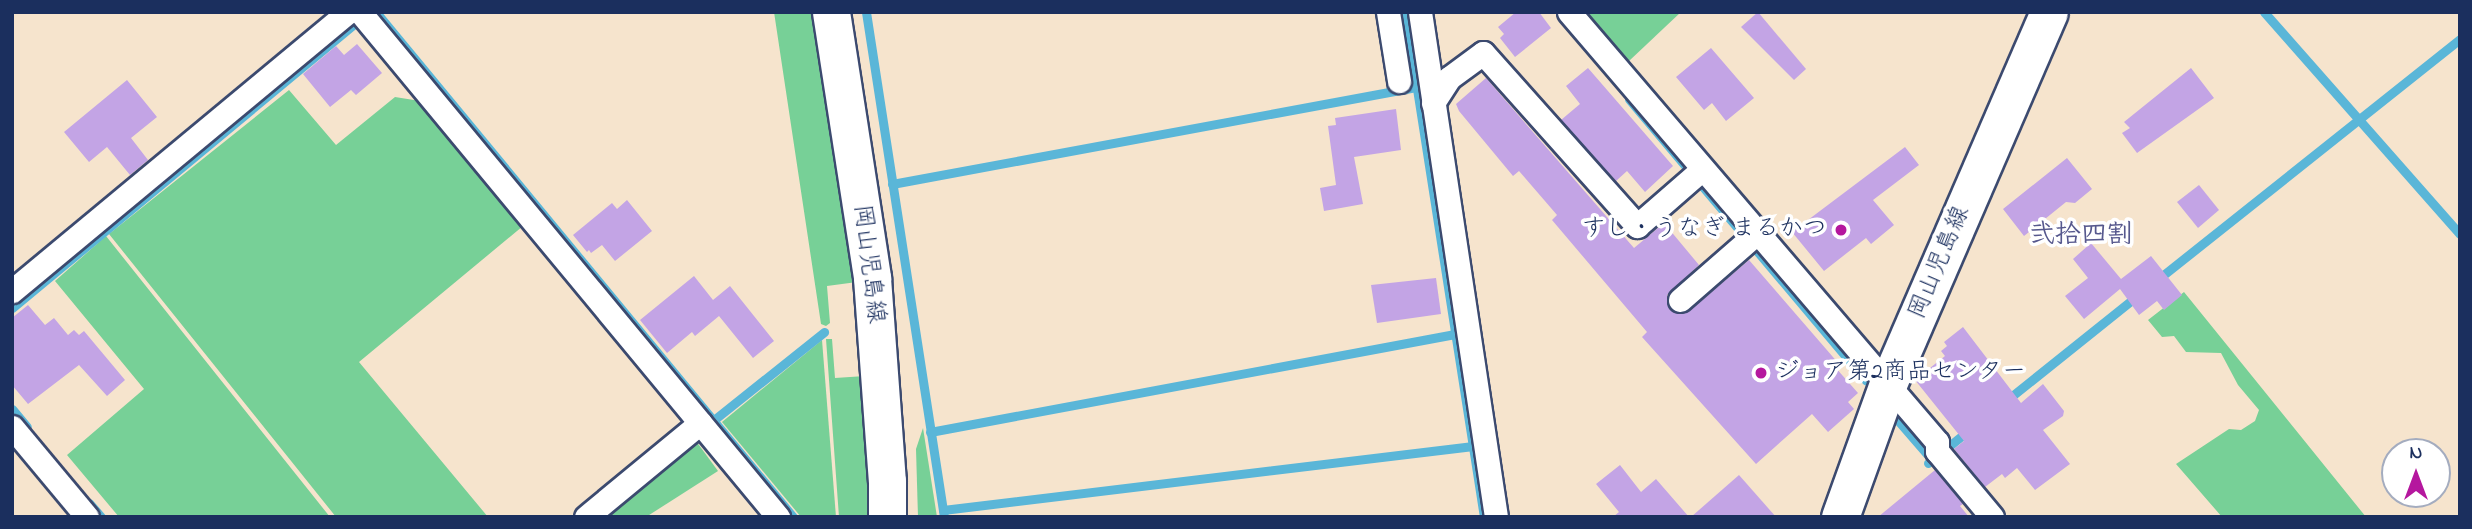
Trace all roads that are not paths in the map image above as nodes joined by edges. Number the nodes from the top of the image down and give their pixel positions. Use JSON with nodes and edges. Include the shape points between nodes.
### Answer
{"nodes":[{"id":1,"x":348,"y":12,"type":"edge"},
{"id":2,"x":360,"y":12,"type":"edge"},
{"id":3,"x":831,"y":12,"type":"edge"},
{"id":4,"x":1388,"y":12,"type":"edge"},
{"id":5,"x":1420,"y":12,"type":"edge"},
{"id":6,"x":1569,"y":12,"type":"edge"},
{"id":7,"x":2049,"y":12,"type":"edge"},
{"id":8,"x":1399,"y":81,"type":"dead end"},
{"id":9,"x":1433,"y":103,"type":"junction"},
{"id":10,"x":1694,"y":176,"type":"dead end"},
{"id":11,"x":1751,"y":239,"type":"junction"},
{"id":12,"x":12,"y":291,"type":"edge"},
{"id":13,"x":1680,"y":300,"type":"dead end"},
{"id":14,"x":1888,"y":384,"type":"junction"},
{"id":15,"x":700,"y":423,"type":"junction"},
{"id":16,"x":12,"y":427,"type":"edge"},
{"id":17,"x":87,"y":517,"type":"edge"},
{"id":18,"x":586,"y":517,"type":"edge"},
{"id":19,"x":778,"y":517,"type":"edge"},
{"id":20,"x":887,"y":517,"type":"edge"},
{"id":21,"x":1496,"y":517,"type":"edge"},
{"id":22,"x":1840,"y":517,"type":"edge"},
{"id":23,"x":1992,"y":517,"type":"edge"}],
"edges":[{"from":1,"to":12,"type":"street"},
{"from":2,"to":15,"type":"street"},
{"from":3,"to":20,"type":"main road","name":"岡山児島線","via":[[872,278]]},
{"from":4,"to":8,"type":"street"},
{"from":5,"to":9,"type":"street"},
{"from":6,"to":11,"type":"street"},
{"from":7,"to":14,"type":"main road","name":"岡山児島線"},
{"from":9,"to":10,"type":"street","via":[[1449,78],[1483,53],[1637,226]]},
{"from":9,"to":21,"type":"street"},
{"from":11,"to":13,"type":"street"},
{"from":11,"to":14,"type":"street"},
{"from":14,"to":22,"type":"main road","name":"岡山児島線"},
{"from":14,"to":23,"type":"street"},
{"from":15,"to":18,"type":"street"},
{"from":15,"to":19,"type":"street"},
{"from":16,"to":17,"type":"street"}]}
